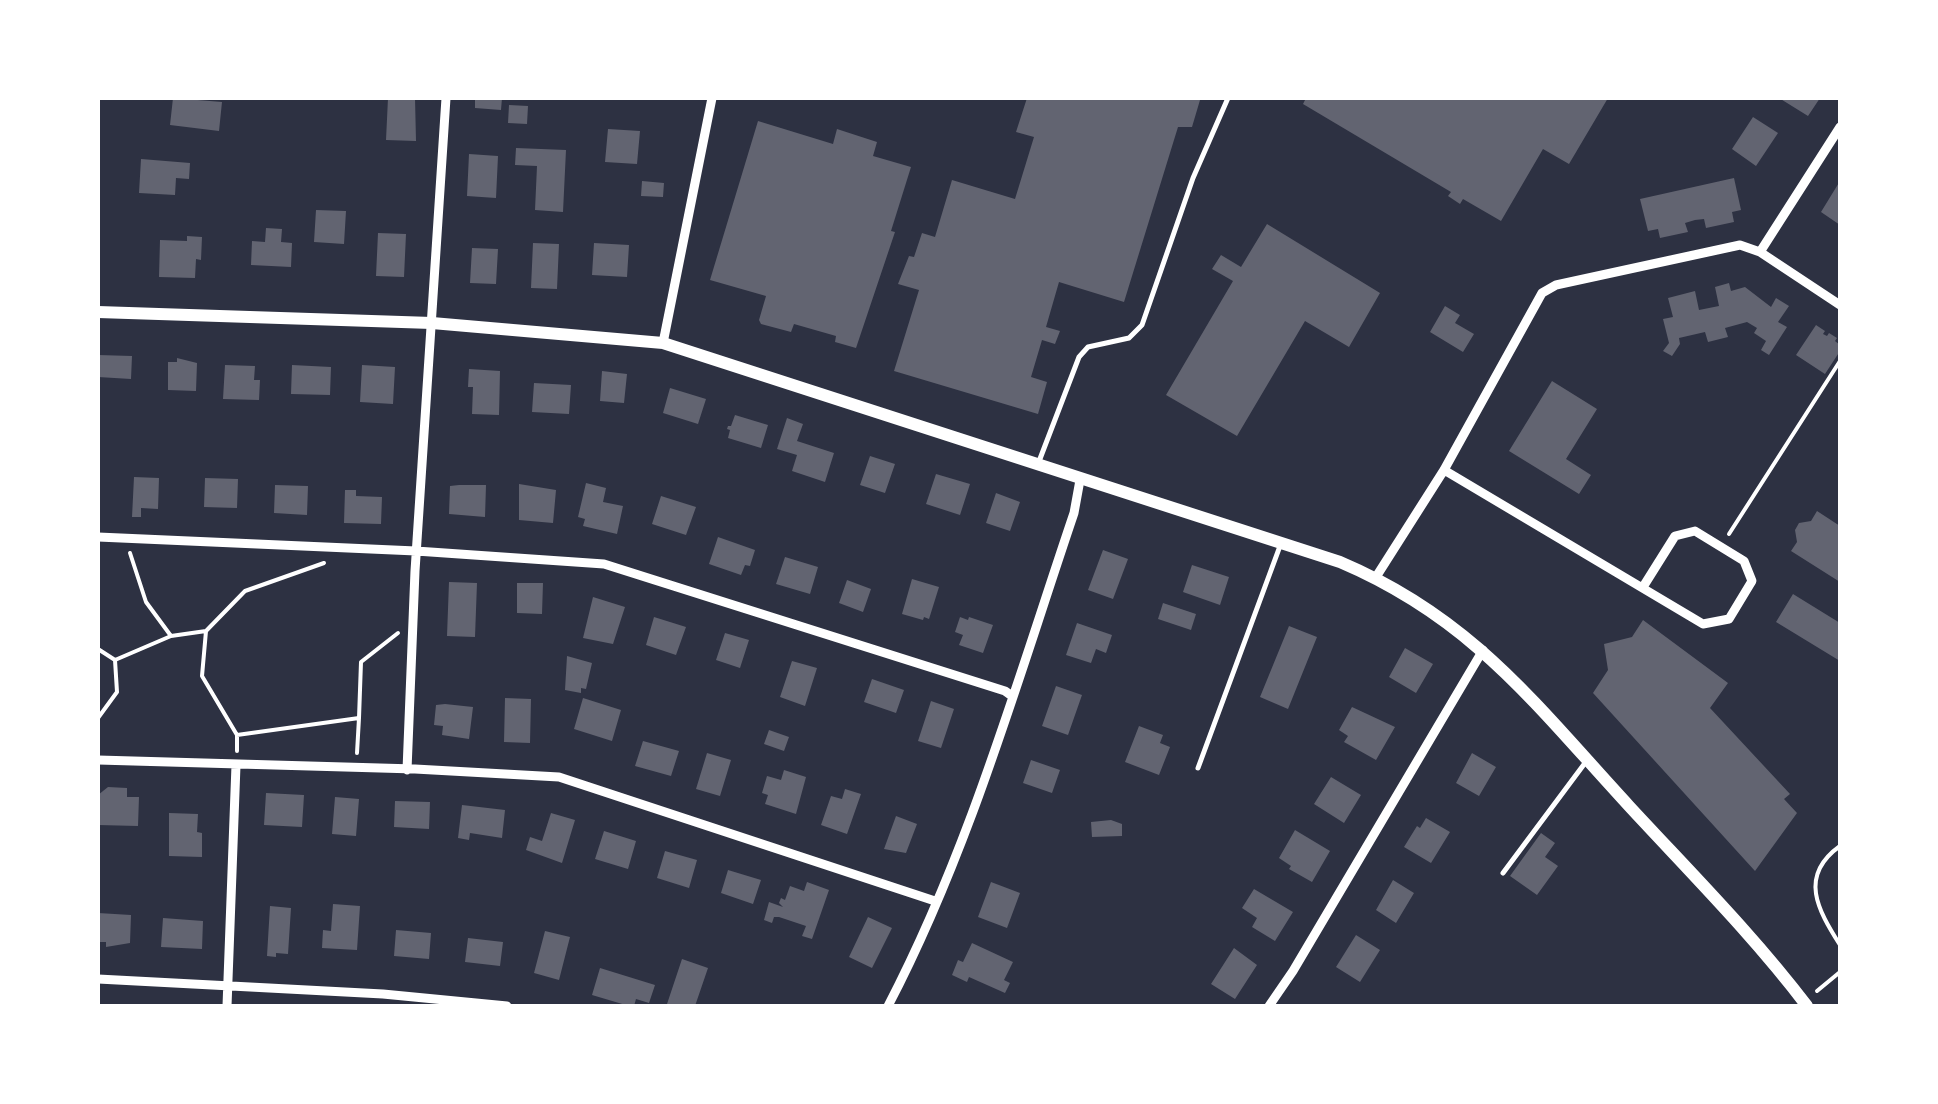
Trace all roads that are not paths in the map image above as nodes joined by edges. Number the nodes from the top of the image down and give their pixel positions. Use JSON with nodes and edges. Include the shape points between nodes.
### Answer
{"nodes":[{"id":1,"x":446,"y":98,"type":"edge"},
{"id":2,"x":712,"y":98,"type":"edge"},
{"id":3,"x":1228,"y":98,"type":"edge"},
{"id":4,"x":1840,"y":127,"type":"edge"},
{"id":5,"x":1760,"y":252,"type":"junction"},
{"id":6,"x":1840,"y":305,"type":"edge"},
{"id":7,"x":98,"y":312,"type":"edge"},
{"id":8,"x":432,"y":323,"type":"junction"},
{"id":9,"x":663,"y":343,"type":"junction"},
{"id":10,"x":1038,"y":465,"type":"junction"},
{"id":11,"x":1444,"y":470,"type":"junction"},
{"id":12,"x":1080,"y":480,"type":"junction"},
{"id":13,"x":98,"y":537,"type":"edge"},
{"id":14,"x":1281,"y":544,"type":"junction"},
{"id":15,"x":416,"y":550,"type":"junction"},
{"id":16,"x":1376,"y":578,"type":"junction"},
{"id":17,"x":1643,"y":587,"type":"junction"},
{"id":18,"x":1483,"y":650,"type":"junction"},
{"id":19,"x":1012,"y":696,"type":"junction"},
{"id":20,"x":98,"y":760,"type":"edge"},
{"id":21,"x":1588,"y":760,"type":"junction"},
{"id":22,"x":236,"y":766,"type":"junction"},
{"id":23,"x":1198,"y":768,"type":"dead end"},
{"id":24,"x":407,"y":770,"type":"junction"},
{"id":25,"x":1503,"y":873,"type":"dead end"},
{"id":26,"x":936,"y":902,"type":"junction"},
{"id":27,"x":98,"y":979,"type":"edge"},
{"id":28,"x":228,"y":986,"type":"junction"},
{"id":29,"x":1805,"y":1004,"type":"edge"},
{"id":30,"x":228,"y":1006,"type":"edge"},
{"id":31,"x":507,"y":1006,"type":"edge"},
{"id":32,"x":888,"y":1006,"type":"edge"},
{"id":33,"x":1269,"y":1006,"type":"edge"}],
"edges":[{"from":1,"to":8,"type":"street"},
{"from":2,"to":9,"type":"street"},
{"from":3,"to":10,"type":"lane","via":[[1142,325],[1129,338],[1088,346],[1079,357]]},
{"from":4,"to":5,"type":"street"},
{"from":5,"to":6,"type":"street"},
{"from":5,"to":11,"type":"street","via":[[1740,245],[1542,293]]},
{"from":7,"to":8,"type":"main road"},
{"from":8,"to":9,"type":"main road"},
{"from":8,"to":15,"type":"street"},
{"from":9,"to":10,"type":"main road"},
{"from":10,"to":12,"type":"main road"},
{"from":11,"to":16,"type":"street"},
{"from":11,"to":17,"type":"street"},
{"from":12,"to":14,"type":"main road"},
{"from":12,"to":19,"type":"street"},
{"from":13,"to":15,"type":"street"},
{"from":14,"to":16,"type":"main road"},
{"from":14,"to":23,"type":"lane"},
{"from":15,"to":19,"type":"street","via":[[604,564]]},
{"from":15,"to":24,"type":"street"},
{"from":16,"to":18,"type":"main road"},
{"from":17,"to":17,"type":"street","via":[[1703,624],[1729,620],[1752,582],[1744,561],[1694,531],[1675,536]]},
{"from":18,"to":21,"type":"main road"},
{"from":18,"to":33,"type":"street"},
{"from":19,"to":26,"type":"street"},
{"from":20,"to":22,"type":"street"},
{"from":21,"to":25,"type":"lane"},
{"from":21,"to":29,"type":"main road"},
{"from":22,"to":24,"type":"street"},
{"from":22,"to":28,"type":"street"},
{"from":24,"to":26,"type":"street","via":[[559,778]]},
{"from":26,"to":32,"type":"street"},
{"from":27,"to":28,"type":"street"},
{"from":28,"to":30,"type":"street"},
{"from":28,"to":31,"type":"street"}]}
